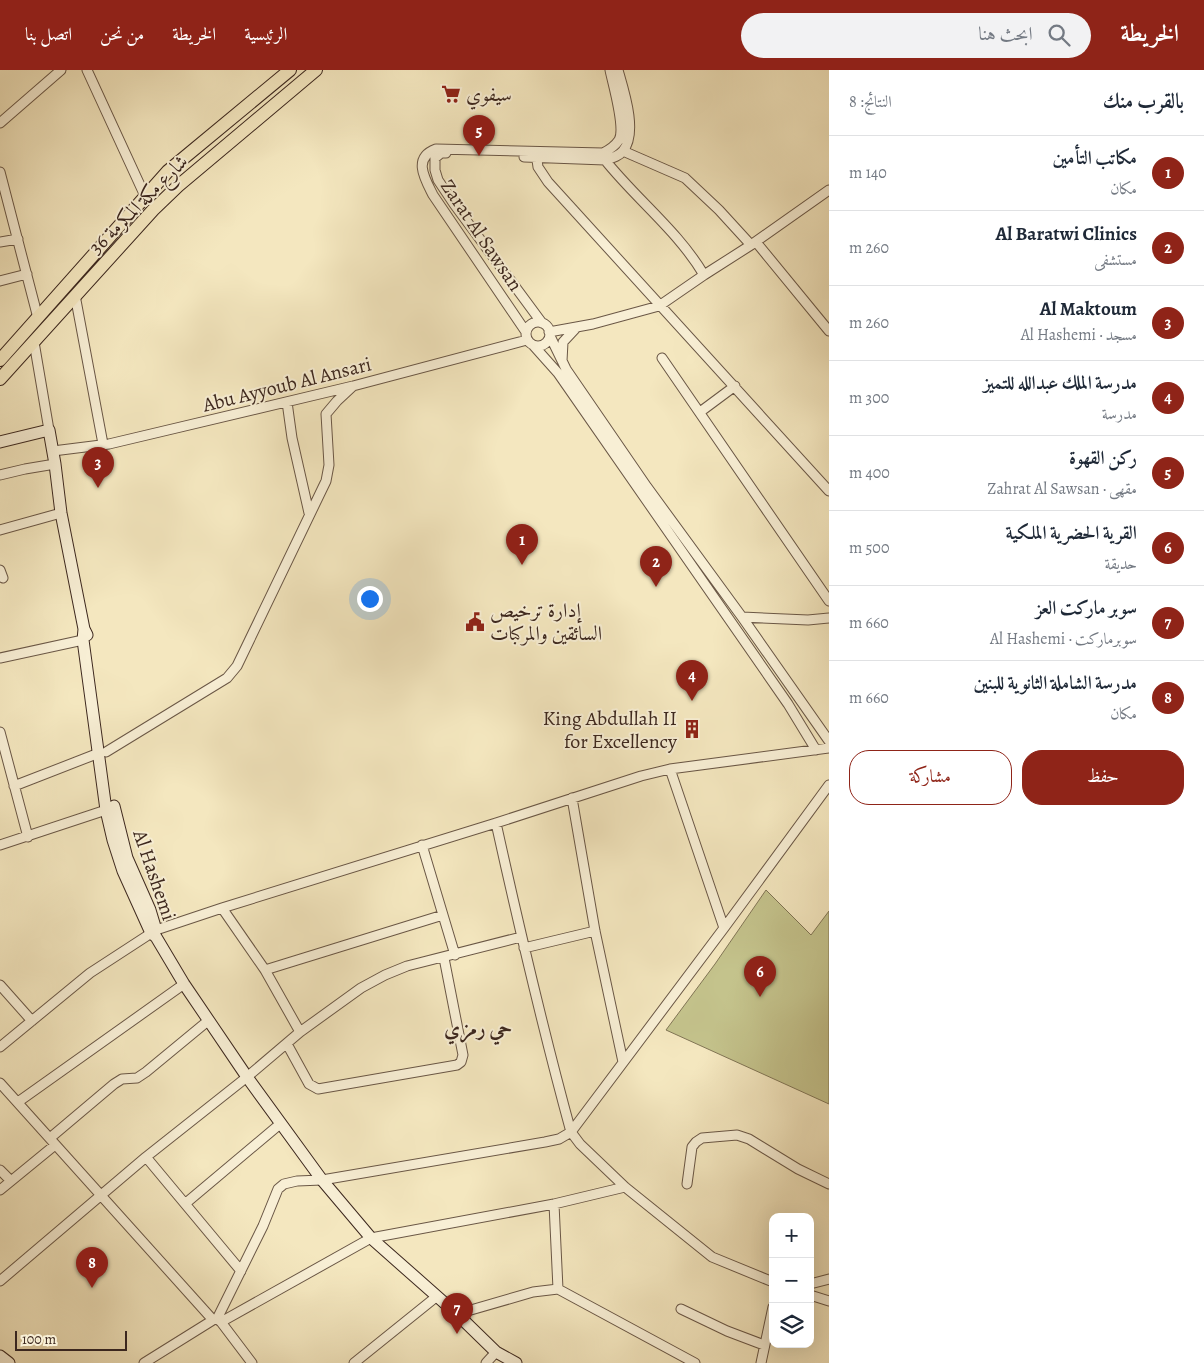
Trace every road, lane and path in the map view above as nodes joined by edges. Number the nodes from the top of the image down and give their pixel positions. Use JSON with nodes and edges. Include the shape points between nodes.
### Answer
{"nodes":[{"id":1,"x":61,"y":70,"type":"edge"},
{"id":2,"x":87,"y":70,"type":"edge"},
{"id":3,"x":290,"y":70,"type":"edge"},
{"id":4,"x":316,"y":70,"type":"edge"},
{"id":5,"x":610,"y":70,"type":"edge"},
{"id":6,"x":618,"y":70,"type":"edge"},
{"id":7,"x":0,"y":124,"type":"edge"},
{"id":8,"x":624,"y":150,"type":"junction"},
{"id":9,"x":536,"y":155,"type":"junction"},
{"id":10,"x":606,"y":160,"type":"junction"},
{"id":11,"x":0,"y":172,"type":"edge"},
{"id":12,"x":829,"y":190,"type":"edge"},
{"id":13,"x":145,"y":196,"type":"junction"},
{"id":14,"x":3,"y":197,"type":"edge"},
{"id":15,"x":18,"y":239,"type":"junction"},
{"id":16,"x":0,"y":242,"type":"edge"},
{"id":17,"x":754,"y":244,"type":"junction"},
{"id":18,"x":27,"y":274,"type":"junction"},
{"id":19,"x":704,"y":275,"type":"junction"},
{"id":20,"x":0,"y":281,"type":"edge"},
{"id":21,"x":75,"y":296,"type":"junction"},
{"id":22,"x":660,"y":306,"type":"junction"},
{"id":23,"x":38,"y":318,"type":"junction"},
{"id":24,"x":542,"y":323,"type":"junction"},
{"id":25,"x":577,"y":327,"type":"junction"},
{"id":26,"x":829,"y":331,"type":"edge"},
{"id":27,"x":550,"y":334,"type":"junction"},
{"id":28,"x":529,"y":339,"type":"junction"},
{"id":29,"x":34,"y":342,"type":"junction"},
{"id":30,"x":662,"y":358,"type":"dead end"},
{"id":31,"x":0,"y":360,"type":"edge"},
{"id":32,"x":562,"y":364,"type":"junction"},
{"id":33,"x":0,"y":379,"type":"edge"},
{"id":34,"x":353,"y":386,"type":"junction"},
{"id":35,"x":734,"y":386,"type":"junction"},
{"id":36,"x":287,"y":402,"type":"junction"},
{"id":37,"x":700,"y":412,"type":"junction"},
{"id":38,"x":49,"y":430,"type":"junction"},
{"id":39,"x":0,"y":442,"type":"edge"},
{"id":40,"x":103,"y":444,"type":"junction"},
{"id":41,"x":53,"y":451,"type":"junction"},
{"id":42,"x":55,"y":464,"type":"junction"},
{"id":43,"x":0,"y":475,"type":"edge"},
{"id":44,"x":829,"y":491,"type":"edge"},
{"id":45,"x":61,"y":513,"type":"junction"},
{"id":46,"x":309,"y":513,"type":"junction"},
{"id":47,"x":0,"y":530,"type":"edge"},
{"id":48,"x":829,"y":601,"type":"edge"},
{"id":49,"x":742,"y":617,"type":"junction"},
{"id":50,"x":829,"y":618,"type":"edge"},
{"id":51,"x":83,"y":635,"type":"junction"},
{"id":52,"x":0,"y":658,"type":"edge"},
{"id":53,"x":0,"y":732,"type":"edge"},
{"id":54,"x":829,"y":741,"type":"edge"},
{"id":55,"x":829,"y":748,"type":"edge"},
{"id":56,"x":816,"y":750,"type":"junction"},
{"id":57,"x":103,"y":753,"type":"junction"},
{"id":58,"x":670,"y":769,"type":"junction"},
{"id":59,"x":829,"y":784,"type":"edge"},
{"id":60,"x":14,"y":786,"type":"junction"},
{"id":61,"x":572,"y":798,"type":"junction"},
{"id":62,"x":106,"y":810,"type":"junction"},
{"id":63,"x":496,"y":823,"type":"junction"},
{"id":64,"x":28,"y":837,"type":"junction"},
{"id":65,"x":0,"y":845,"type":"edge"},
{"id":66,"x":422,"y":845,"type":"junction"},
{"id":67,"x":125,"y":865,"type":"junction"},
{"id":68,"x":222,"y":908,"type":"junction"},
{"id":69,"x":443,"y":915,"type":"junction"},
{"id":70,"x":724,"y":928,"type":"junction"},
{"id":71,"x":595,"y":931,"type":"junction"},
{"id":72,"x":154,"y":933,"type":"junction"},
{"id":73,"x":521,"y":938,"type":"junction"},
{"id":74,"x":524,"y":948,"type":"junction"},
{"id":75,"x":455,"y":955,"type":"junction"},
{"id":76,"x":444,"y":958,"type":"junction"},
{"id":77,"x":264,"y":970,"type":"junction"},
{"id":78,"x":184,"y":984,"type":"junction"},
{"id":79,"x":0,"y":987,"type":"edge"},
{"id":80,"x":209,"y":1020,"type":"junction"},
{"id":81,"x":32,"y":1021,"type":"junction"},
{"id":82,"x":300,"y":1032,"type":"junction"},
{"id":83,"x":287,"y":1044,"type":"junction"},
{"id":84,"x":0,"y":1047,"type":"edge"},
{"id":85,"x":623,"y":1062,"type":"junction"},
{"id":86,"x":248,"y":1077,"type":"junction"},
{"id":87,"x":0,"y":1083,"type":"edge"},
{"id":88,"x":18,"y":1102,"type":"junction"},
{"id":89,"x":280,"y":1124,"type":"junction"},
{"id":90,"x":571,"y":1132,"type":"junction"},
{"id":91,"x":52,"y":1142,"type":"junction"},
{"id":92,"x":146,"y":1157,"type":"junction"},
{"id":93,"x":0,"y":1170,"type":"edge"},
{"id":94,"x":322,"y":1180,"type":"junction"},
{"id":95,"x":11,"y":1181,"type":"junction"},
{"id":96,"x":687,"y":1184,"type":"dead end"},
{"id":97,"x":829,"y":1184,"type":"edge"},
{"id":98,"x":625,"y":1187,"type":"junction"},
{"id":99,"x":0,"y":1190,"type":"edge"},
{"id":100,"x":101,"y":1196,"type":"junction"},
{"id":101,"x":186,"y":1204,"type":"junction"},
{"id":102,"x":554,"y":1204,"type":"junction"},
{"id":103,"x":371,"y":1238,"type":"junction"},
{"id":104,"x":241,"y":1271,"type":"junction"},
{"id":105,"x":829,"y":1279,"type":"edge"},
{"id":106,"x":769,"y":1280,"type":"edge"},
{"id":107,"x":0,"y":1281,"type":"edge"},
{"id":108,"x":814,"y":1283,"type":"edge"},
{"id":109,"x":558,"y":1289,"type":"junction"},
{"id":110,"x":814,"y":1296,"type":"edge"},
{"id":111,"x":436,"y":1297,"type":"junction"},
{"id":112,"x":829,"y":1301,"type":"edge"},
{"id":113,"x":681,"y":1309,"type":"dead end"},
{"id":114,"x":457,"y":1314,"type":"junction"},
{"id":115,"x":217,"y":1320,"type":"junction"},
{"id":116,"x":769,"y":1323,"type":"edge"},
{"id":117,"x":764,"y":1345,"type":"junction"},
{"id":118,"x":496,"y":1352,"type":"junction"},
{"id":119,"x":0,"y":1356,"type":"edge"},
{"id":120,"x":9,"y":1363,"type":"edge"},
{"id":121,"x":144,"y":1363,"type":"edge"},
{"id":122,"x":252,"y":1363,"type":"edge"},
{"id":123,"x":354,"y":1363,"type":"edge"},
{"id":124,"x":486,"y":1363,"type":"edge"},
{"id":125,"x":516,"y":1363,"type":"edge"},
{"id":126,"x":695,"y":1363,"type":"edge"},
{"id":127,"x":760,"y":1363,"type":"edge"}],
"edges":[{"from":1,"to":7,"type":"street"},
{"from":2,"to":13,"type":"street"},
{"from":3,"to":13,"type":"main road","name":"شارع مكة المكرمة 36","via":[[168,171]]},
{"from":4,"to":21,"type":"main road","name":"شارع مكة المكرمة 36","via":[[178,186]]},
{"from":5,"to":9,"type":"street","name":"Zarat Al Sawsan","via":[[618,102],[618,142],[598,154]]},
{"from":6,"to":8,"type":"street","via":[[629,120],[628,142]]},
{"from":8,"to":10,"type":"street"},
{"from":8,"to":17,"type":"street","via":[[685,178]]},
{"from":9,"to":10,"type":"street"},
{"from":9,"to":22,"type":"street","via":[[538,167],[548,182]]},
{"from":9,"to":24,"type":"street","via":[[441,153],[434,163],[438,180],[454,204]]},
{"from":9,"to":28,"type":"street","name":"Zarat Al Sawsan","via":[[436,149],[429,152],[422,163],[423,175],[433,195]]},
{"from":10,"to":19,"type":"street","via":[[666,225]]},
{"from":11,"to":14,"type":"street"},
{"from":12,"to":17,"type":"street"},
{"from":13,"to":23,"type":"main road","name":"شارع مكة المكرمة 36"},
{"from":14,"to":15,"type":"street"},
{"from":15,"to":16,"type":"street"},
{"from":15,"to":18,"type":"street"},
{"from":17,"to":19,"type":"street"},
{"from":17,"to":26,"type":"street"},
{"from":18,"to":20,"type":"street"},
{"from":18,"to":23,"type":"street"},
{"from":19,"to":22,"type":"street"},
{"from":21,"to":29,"type":"main road","name":"شارع مكة المكرمة 36"},
{"from":21,"to":40,"type":"street"},
{"from":22,"to":25,"type":"street"},
{"from":22,"to":35,"type":"street"},
{"from":23,"to":31,"type":"main road","name":"شارع مكة المكرمة 36"},
{"from":24,"to":27,"type":"street"},
{"from":24,"to":28,"type":"street","via":[[534,323],[527,328]]},
{"from":25,"to":27,"type":"street"},
{"from":25,"to":32,"type":"street","via":[[563,342]]},
{"from":27,"to":28,"type":"street","via":[[545,343],[538,346]]},
{"from":27,"to":32,"type":"street"},
{"from":28,"to":34,"type":"street","name":"Abu Ayyoub Al Ansari"},
{"from":28,"to":56,"type":"street","via":[[558,373],[788,704]]},
{"from":29,"to":33,"type":"main road","name":"شارع مكة المكرمة 36"},
{"from":29,"to":38,"type":"street"},
{"from":30,"to":37,"type":"street"},
{"from":32,"to":49,"type":"street"},
{"from":34,"to":36,"type":"street","name":"Abu Ayyoub Al Ansari"},
{"from":34,"to":46,"type":"street","via":[[326,414],[329,464],[326,481]]},
{"from":35,"to":37,"type":"street"},
{"from":35,"to":44,"type":"street"},
{"from":36,"to":40,"type":"street","name":"Abu Ayyoub Al Ansari"},
{"from":36,"to":46,"type":"street"},
{"from":37,"to":48,"type":"street"},
{"from":38,"to":39,"type":"street"},
{"from":38,"to":41,"type":"street","name":"Al Hashemi"},
{"from":40,"to":41,"type":"street","name":"Abu Ayyoub Al Ansari"},
{"from":41,"to":42,"type":"street","name":"Al Hashemi"},
{"from":42,"to":43,"type":"street"},
{"from":42,"to":45,"type":"street","name":"Al Hashemi"},
{"from":45,"to":47,"type":"street"},
{"from":45,"to":51,"type":"street","name":"Al Hashemi"},
{"from":46,"to":57,"type":"street","via":[[237,666],[227,678]]},
{"from":49,"to":50,"type":"street"},
{"from":49,"to":54,"type":"street"},
{"from":51,"to":52,"type":"street"},
{"from":51,"to":57,"type":"street","name":"Al Hashemi","via":[[88,638]]},
{"from":53,"to":60,"type":"street"},
{"from":55,"to":56,"type":"street"},
{"from":56,"to":58,"type":"street"},
{"from":57,"to":60,"type":"street"},
{"from":57,"to":62,"type":"street","name":"Al Hashemi"},
{"from":57,"to":67,"type":"street","name":"Al Hashemi"},
{"from":58,"to":61,"type":"street"},
{"from":58,"to":70,"type":"street"},
{"from":59,"to":70,"type":"street"},
{"from":60,"to":64,"type":"street"},
{"from":61,"to":63,"type":"street"},
{"from":61,"to":71,"type":"street"},
{"from":62,"to":64,"type":"street"},
{"from":62,"to":67,"type":"street","name":"Al Hashemi"},
{"from":63,"to":66,"type":"street"},
{"from":63,"to":73,"type":"street"},
{"from":64,"to":65,"type":"street"},
{"from":66,"to":68,"type":"street"},
{"from":66,"to":69,"type":"street"},
{"from":67,"to":72,"type":"street","name":"Al Hashemi"},
{"from":68,"to":72,"type":"street"},
{"from":68,"to":77,"type":"street"},
{"from":69,"to":75,"type":"street"},
{"from":69,"to":77,"type":"street"},
{"from":70,"to":85,"type":"street"},
{"from":71,"to":74,"type":"street"},
{"from":71,"to":85,"type":"street"},
{"from":72,"to":78,"type":"street","name":"Al Hashemi"},
{"from":72,"to":81,"type":"street","via":[[90,973]]},
{"from":73,"to":74,"type":"street"},
{"from":73,"to":75,"type":"street"},
{"from":74,"to":90,"type":"street"},
{"from":75,"to":76,"type":"street"},
{"from":76,"to":82,"type":"street","via":[[407,966],[372,981]]},
{"from":76,"to":83,"type":"street","via":[[463,1054],[457,1065],[318,1089],[309,1084]]},
{"from":77,"to":82,"type":"street"},
{"from":78,"to":80,"type":"street","name":"Al Hashemi"},
{"from":78,"to":88,"type":"street"},
{"from":79,"to":81,"type":"street"},
{"from":80,"to":86,"type":"street","name":"Al Hashemi"},
{"from":80,"to":91,"type":"street","via":[[146,1072],[114,1084]]},
{"from":81,"to":84,"type":"street"},
{"from":82,"to":83,"type":"street"},
{"from":83,"to":86,"type":"street"},
{"from":85,"to":90,"type":"street"},
{"from":86,"to":89,"type":"street","name":"Al Hashemi"},
{"from":86,"to":92,"type":"street"},
{"from":87,"to":88,"type":"street"},
{"from":88,"to":91,"type":"street"},
{"from":89,"to":94,"type":"street","name":"Al Hashemi"},
{"from":89,"to":101,"type":"street"},
{"from":90,"to":94,"type":"street","via":[[545,1142]]},
{"from":90,"to":98,"type":"street"},
{"from":91,"to":95,"type":"street"},
{"from":91,"to":100,"type":"street"},
{"from":92,"to":100,"type":"street"},
{"from":92,"to":101,"type":"street"},
{"from":93,"to":95,"type":"street"},
{"from":94,"to":103,"type":"street","name":"Al Hashemi"},
{"from":94,"to":104,"type":"street","via":[[297,1181],[278,1189]]},
{"from":95,"to":99,"type":"street"},
{"from":96,"to":97,"type":"street","via":[[692,1147],[696,1142],[702,1138],[737,1135]]},
{"from":98,"to":102,"type":"street"},
{"from":98,"to":106,"type":"street","via":[[712,1257]]},
{"from":100,"to":107,"type":"street"},
{"from":100,"to":115,"type":"street"},
{"from":101,"to":104,"type":"street"},
{"from":102,"to":103,"type":"street"},
{"from":102,"to":109,"type":"street"},
{"from":103,"to":111,"type":"street","name":"Al Hashemi"},
{"from":103,"to":115,"type":"street"},
{"from":104,"to":115,"type":"street"},
{"from":105,"to":108,"type":"street"},
{"from":109,"to":114,"type":"street","via":[[533,1292]]},
{"from":109,"to":126,"type":"street"},
{"from":110,"to":112,"type":"street"},
{"from":111,"to":114,"type":"street"},
{"from":111,"to":123,"type":"street"},
{"from":113,"to":117,"type":"street"},
{"from":114,"to":118,"type":"street"},
{"from":115,"to":121,"type":"street"},
{"from":115,"to":122,"type":"street"},
{"from":116,"to":117,"type":"street"},
{"from":117,"to":127,"type":"street"},
{"from":118,"to":124,"type":"street"},
{"from":118,"to":125,"type":"street"},
{"from":119,"to":120,"type":"street"}]}
